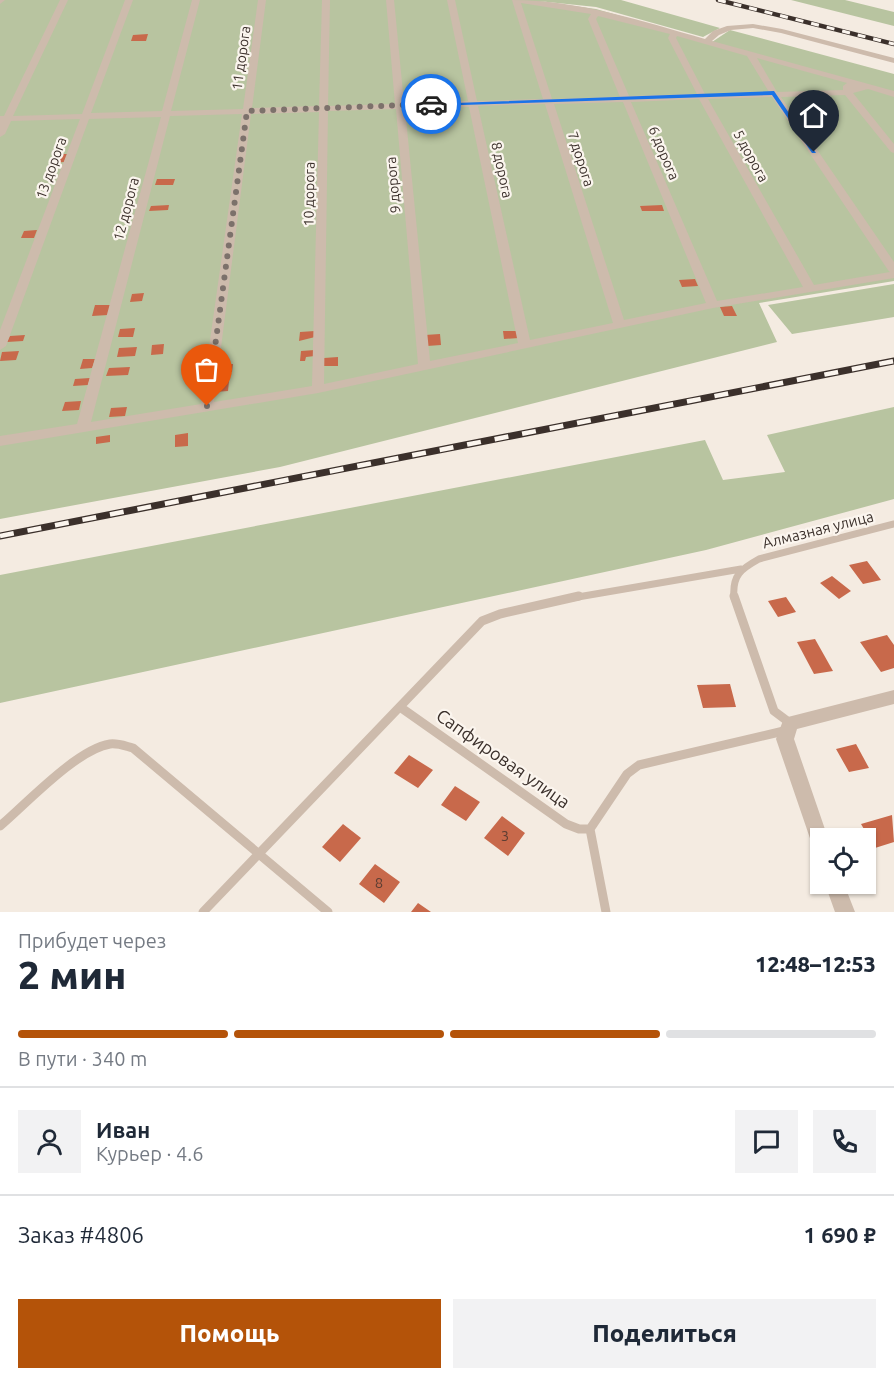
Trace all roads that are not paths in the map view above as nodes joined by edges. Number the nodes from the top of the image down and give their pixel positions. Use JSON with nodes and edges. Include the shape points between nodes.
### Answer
{"nodes":[{"id":1,"x":64,"y":0,"type":"edge"},
{"id":2,"x":129,"y":0,"type":"edge"},
{"id":3,"x":196,"y":0,"type":"edge"},
{"id":4,"x":262,"y":0,"type":"edge"},
{"id":5,"x":326,"y":0,"type":"edge"},
{"id":6,"x":390,"y":0,"type":"edge"},
{"id":7,"x":452,"y":0,"type":"edge"},
{"id":8,"x":518,"y":0,"type":"edge"},
{"id":9,"x":596,"y":12,"type":"junction"},
{"id":10,"x":675,"y":33,"type":"junction"},
{"id":11,"x":706,"y":42,"type":"junction"},
{"id":12,"x":751,"y":55,"type":"junction"},
{"id":13,"x":894,"y":62,"type":"edge"},
{"id":14,"x":846,"y":81,"type":"junction"},
{"id":15,"x":867,"y":87,"type":"junction"},
{"id":16,"x":847,"y":92,"type":"junction"},
{"id":17,"x":774,"y":93,"type":"junction"},
{"id":18,"x":894,"y":94,"type":"edge"},
{"id":19,"x":702,"y":96,"type":"junction"},
{"id":20,"x":626,"y":98,"type":"junction"},
{"id":21,"x":548,"y":100,"type":"junction"},
{"id":22,"x":474,"y":103,"type":"junction"},
{"id":23,"x":400,"y":105,"type":"junction"},
{"id":24,"x":324,"y":108,"type":"junction"},
{"id":25,"x":247,"y":111,"type":"junction"},
{"id":26,"x":167,"y":113,"type":"junction"},
{"id":27,"x":85,"y":116,"type":"junction"},
{"id":28,"x":4,"y":119,"type":"edge"},
{"id":29,"x":0,"y":134,"type":"edge"},
{"id":30,"x":894,"y":150,"type":"edge"},
{"id":31,"x":894,"y":270,"type":"edge"},
{"id":32,"x":894,"y":275,"type":"edge"},
{"id":33,"x":811,"y":290,"type":"junction"},
{"id":34,"x":713,"y":305,"type":"junction"},
{"id":35,"x":620,"y":325,"type":"junction"},
{"id":36,"x":525,"y":345,"type":"junction"},
{"id":37,"x":0,"y":346,"type":"edge"},
{"id":38,"x":424,"y":367,"type":"junction"},
{"id":39,"x":318,"y":389,"type":"junction"},
{"id":40,"x":207,"y":406,"type":"junction"},
{"id":41,"x":83,"y":426,"type":"junction"},
{"id":42,"x":0,"y":441,"type":"edge"},
{"id":43,"x":894,"y":525,"type":"edge"},
{"id":44,"x":741,"y":569,"type":"junction"},
{"id":45,"x":894,"y":697,"type":"edge"},
{"id":46,"x":400,"y":707,"type":"junction"},
{"id":47,"x":789,"y":726,"type":"junction"},
{"id":48,"x":0,"y":826,"type":"edge"},
{"id":49,"x":816,"y":828,"type":"edge"},
{"id":50,"x":590,"y":829,"type":"junction"},
{"id":51,"x":258,"y":855,"type":"junction"},
{"id":52,"x":839,"y":894,"type":"edge"},
{"id":53,"x":203,"y":912,"type":"edge"},
{"id":54,"x":328,"y":912,"type":"edge"},
{"id":55,"x":606,"y":912,"type":"edge"},
{"id":56,"x":845,"y":912,"type":"edge"}],
"edges":[{"from":1,"to":28,"type":"street"},
{"from":2,"to":27,"type":"street","name":"13 дорога"},
{"from":3,"to":26,"type":"street","name":"12 дорога"},
{"from":4,"to":25,"type":"street","name":"11 дорога"},
{"from":5,"to":24,"type":"street","name":"10 дорога"},
{"from":6,"to":23,"type":"street","name":"9 дорога"},
{"from":7,"to":22,"type":"street","name":"8 дорога"},
{"from":8,"to":9,"type":"street"},
{"from":8,"to":21,"type":"street","name":"7 дорога"},
{"from":9,"to":10,"type":"street"},
{"from":9,"to":20,"type":"street","name":"6 дорога","via":[[592,18]]},
{"from":10,"to":11,"type":"street"},
{"from":10,"to":19,"type":"street","name":"5 дорога","via":[[672,38]]},
{"from":11,"to":12,"type":"street"},
{"from":11,"to":13,"type":"street","via":[[716,33],[753,26]]},
{"from":12,"to":14,"type":"street"},
{"from":12,"to":17,"type":"street"},
{"from":14,"to":15,"type":"street"},
{"from":14,"to":16,"type":"street"},
{"from":15,"to":16,"type":"street"},
{"from":15,"to":18,"type":"street"},
{"from":16,"to":17,"type":"street"},
{"from":16,"to":30,"type":"street"},
{"from":17,"to":19,"type":"street"},
{"from":17,"to":31,"type":"street"},
{"from":19,"to":20,"type":"street"},
{"from":19,"to":33,"type":"street","name":"5 дорога"},
{"from":20,"to":21,"type":"street"},
{"from":20,"to":34,"type":"street","name":"6 дорога"},
{"from":21,"to":22,"type":"street"},
{"from":21,"to":35,"type":"street","name":"7 дорога"},
{"from":22,"to":23,"type":"street"},
{"from":22,"to":36,"type":"street","name":"8 дорога"},
{"from":23,"to":24,"type":"street"},
{"from":23,"to":38,"type":"street","name":"9 дорога"},
{"from":24,"to":25,"type":"street"},
{"from":24,"to":39,"type":"street","name":"10 дорога"},
{"from":25,"to":26,"type":"street"},
{"from":25,"to":40,"type":"street","name":"11 дорога"},
{"from":26,"to":27,"type":"street"},
{"from":26,"to":41,"type":"street","name":"12 дорога"},
{"from":27,"to":28,"type":"street"},
{"from":27,"to":37,"type":"street","name":"13 дорога"},
{"from":28,"to":29,"type":"street"},
{"from":32,"to":33,"type":"street"},
{"from":33,"to":34,"type":"street"},
{"from":34,"to":35,"type":"street"},
{"from":35,"to":36,"type":"street"},
{"from":36,"to":38,"type":"street"},
{"from":38,"to":39,"type":"street"},
{"from":39,"to":40,"type":"street"},
{"from":40,"to":41,"type":"street"},
{"from":41,"to":42,"type":"street"},
{"from":43,"to":44,"type":"lane","name":"Алмазная улица","via":[[759,559]]},
{"from":44,"to":46,"type":"lane","name":"Алмазная улица","via":[[584,595],[482,621]]},
{"from":44,"to":47,"type":"lane","via":[[734,598],[774,711]]},
{"from":45,"to":47,"type":"street"},
{"from":46,"to":50,"type":"lane","name":"Сапфировая улица","via":[[566,824]]},
{"from":46,"to":51,"type":"lane","name":"Алмазная улица"},
{"from":47,"to":49,"type":"street","via":[[785,739]]},
{"from":47,"to":50,"type":"lane","via":[[639,765],[627,774]]},
{"from":48,"to":51,"type":"lane","via":[[89,751],[119,744],[133,748]]},
{"from":50,"to":55,"type":"lane"},
{"from":51,"to":53,"type":"lane","name":"Алмазная улица"},
{"from":51,"to":54,"type":"lane"},
{"from":52,"to":56,"type":"street"}]}
